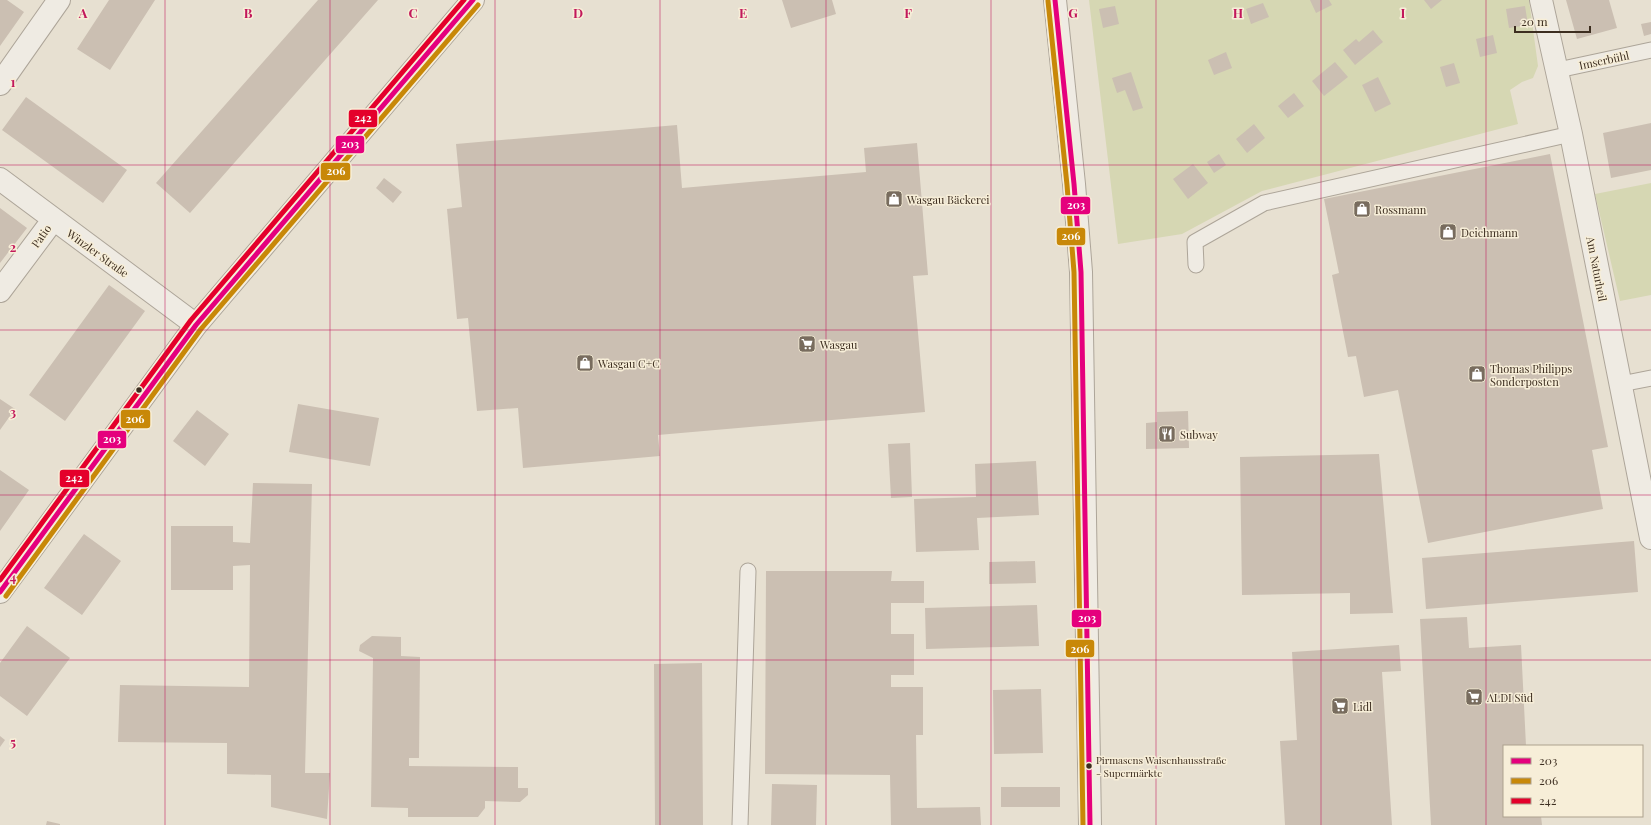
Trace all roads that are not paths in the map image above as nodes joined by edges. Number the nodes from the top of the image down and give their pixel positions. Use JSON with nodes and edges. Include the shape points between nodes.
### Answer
{"nodes":[{"id":1,"x":60,"y":0,"type":"edge"},
{"id":2,"x":473,"y":0,"type":"edge"},
{"id":3,"x":1055,"y":0,"type":"edge"},
{"id":4,"x":1541,"y":0,"type":"edge"},
{"id":5,"x":1651,"y":50,"type":"edge"},
{"id":6,"x":1558,"y":70,"type":"junction"},
{"id":7,"x":0,"y":84,"type":"edge"},
{"id":8,"x":1571,"y":134,"type":"junction"},
{"id":9,"x":0,"y":179,"type":"edge"},
{"id":10,"x":53,"y":220,"type":"junction"},
{"id":11,"x":1196,"y":265,"type":"dead end"},
{"id":12,"x":0,"y":291,"type":"edge"},
{"id":13,"x":196,"y":325,"type":"junction"},
{"id":14,"x":1651,"y":378,"type":"edge"},
{"id":15,"x":1621,"y":384,"type":"junction"},
{"id":16,"x":1651,"y":538,"type":"edge"},
{"id":17,"x":748,"y":571,"type":"dead end"},
{"id":18,"x":0,"y":592,"type":"edge"},
{"id":19,"x":740,"y":825,"type":"edge"},
{"id":20,"x":1090,"y":825,"type":"edge"}],
"edges":[{"from":1,"to":7,"type":"street"},
{"from":2,"to":13,"type":"street"},
{"from":3,"to":20,"type":"street","via":[[1081,272]]},
{"from":4,"to":6,"type":"street","name":"Am Naturheil"},
{"from":5,"to":6,"type":"lane","name":"Imserbühl"},
{"from":6,"to":8,"type":"street","name":"Am Naturheil"},
{"from":8,"to":11,"type":"lane","via":[[1264,203],[1195,242]]},
{"from":8,"to":15,"type":"street","name":"Am Naturheil"},
{"from":9,"to":10,"type":"street","name":"Winzler Straße"},
{"from":10,"to":12,"type":"street","name":"Patio"},
{"from":10,"to":13,"type":"street","name":"Winzler Straße"},
{"from":13,"to":18,"type":"street"},
{"from":14,"to":15,"type":"lane"},
{"from":15,"to":16,"type":"street","name":"Am Naturheil"},
{"from":17,"to":19,"type":"lane"}]}
